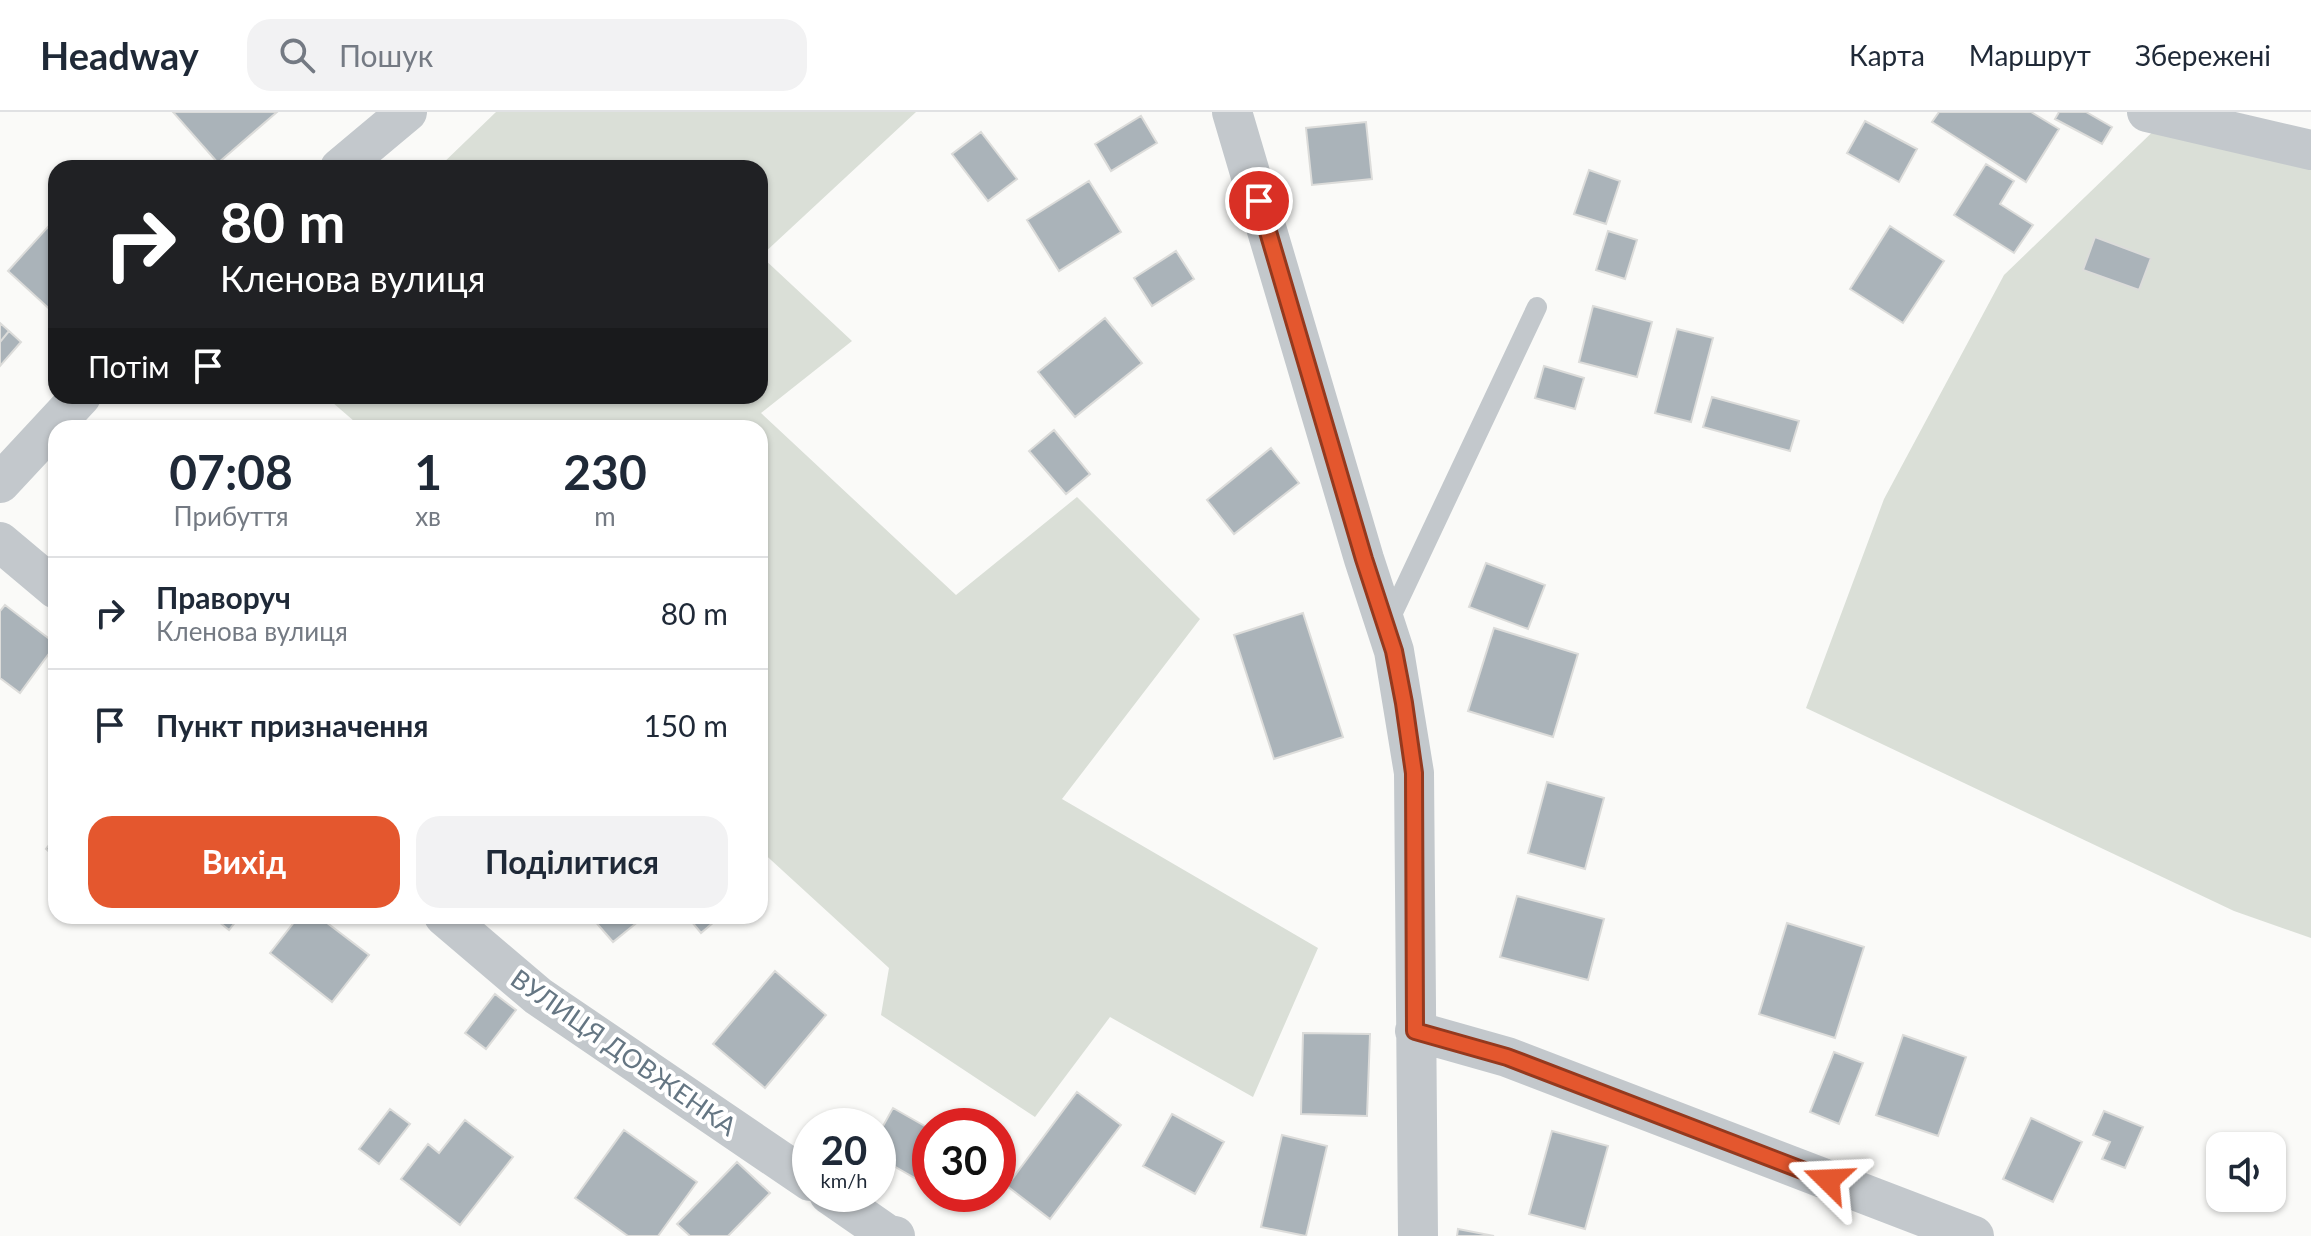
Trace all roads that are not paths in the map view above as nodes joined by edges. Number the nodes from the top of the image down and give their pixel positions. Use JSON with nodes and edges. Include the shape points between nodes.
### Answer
{"nodes":[{"id":1,"x":407,"y":112,"type":"edge"},
{"id":2,"x":1232,"y":112,"type":"edge"},
{"id":3,"x":2147,"y":112,"type":"edge"},
{"id":4,"x":2311,"y":150,"type":"edge"},
{"id":5,"x":350,"y":160,"type":"edge"},
{"id":6,"x":1537,"y":307,"type":"dead end"},
{"id":7,"x":74,"y":404,"type":"edge"},
{"id":8,"x":59,"y":420,"type":"edge"},
{"id":9,"x":48,"y":431,"type":"edge"},
{"id":10,"x":0,"y":483,"type":"edge"},
{"id":11,"x":0,"y":542,"type":"edge"},
{"id":12,"x":48,"y":582,"type":"edge"},
{"id":13,"x":1386,"y":627,"type":"junction"},
{"id":14,"x":453,"y":924,"type":"edge"},
{"id":15,"x":1415,"y":1031,"type":"junction"},
{"id":16,"x":792,"y":1169,"type":"edge"},
{"id":17,"x":855,"y":1212,"type":"edge"},
{"id":18,"x":895,"y":1236,"type":"edge"},
{"id":19,"x":1418,"y":1236,"type":"edge"},
{"id":20,"x":1974,"y":1236,"type":"edge"}],
"edges":[{"from":1,"to":5,"type":"street"},
{"from":2,"to":13,"type":"street"},
{"from":3,"to":4,"type":"street"},
{"from":6,"to":13,"type":"lane"},
{"from":7,"to":8,"type":"street"},
{"from":9,"to":10,"type":"street"},
{"from":11,"to":12,"type":"street"},
{"from":13,"to":15,"type":"street","via":[[1414,773]]},
{"from":14,"to":16,"type":"street","name":"ВУЛИЦЯ ДОВЖЕНКА","via":[[538,996]]},
{"from":15,"to":19,"type":"street"},
{"from":15,"to":20,"type":"street","via":[[1507,1057]]},
{"from":17,"to":18,"type":"street"}]}
